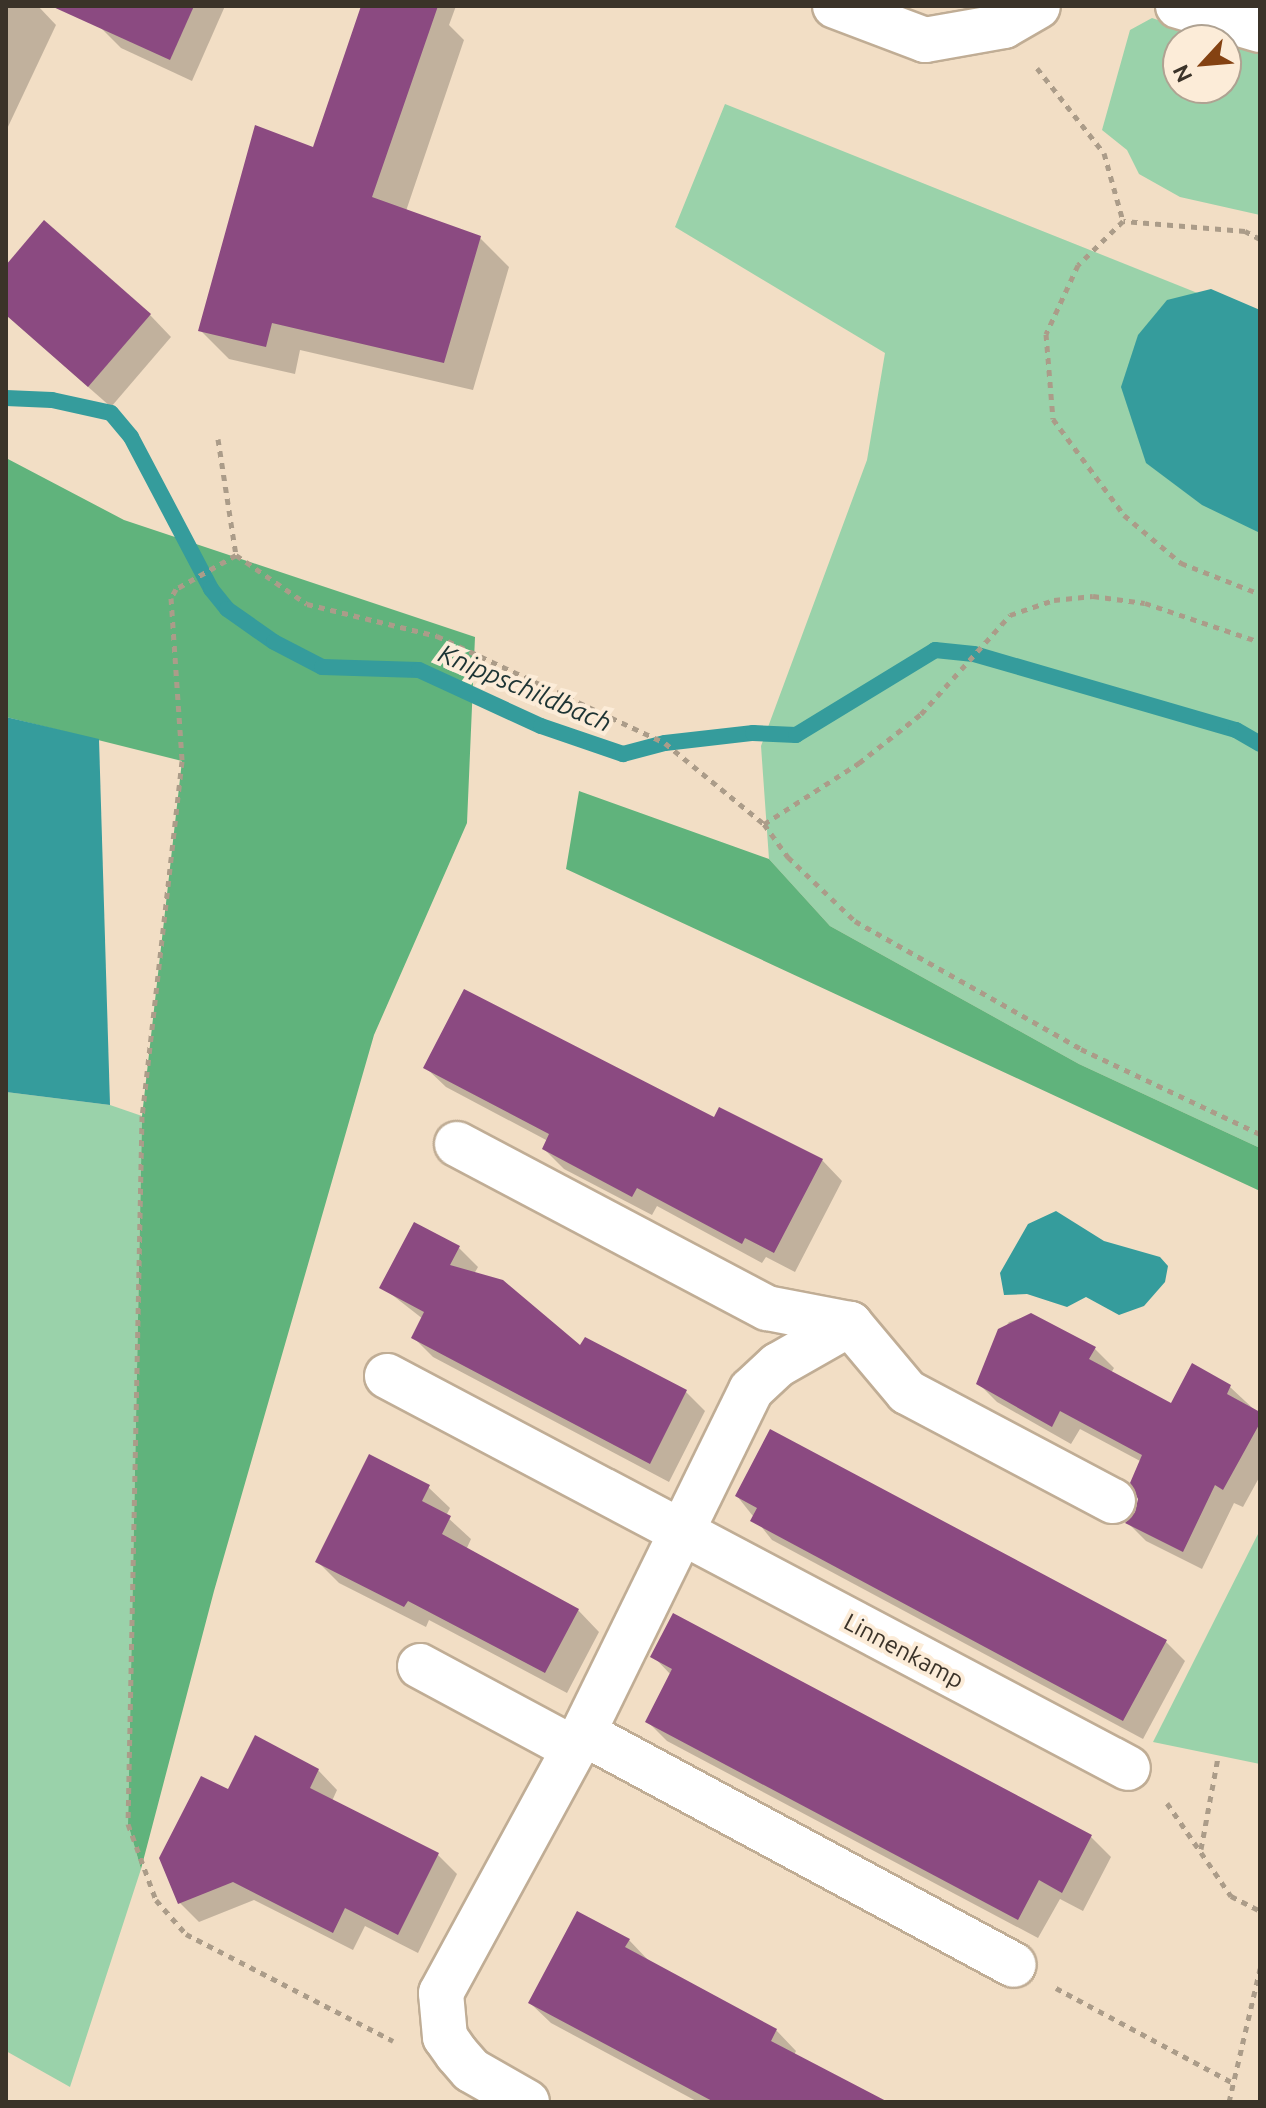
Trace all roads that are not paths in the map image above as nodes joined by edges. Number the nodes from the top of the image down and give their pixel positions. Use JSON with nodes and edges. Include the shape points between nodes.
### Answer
{"nodes":[{"id":1,"x":835,"y":6,"type":"edge"},
{"id":2,"x":1178,"y":6,"type":"edge"},
{"id":3,"x":1017,"y":13,"type":"edge"},
{"id":4,"x":1260,"y":30,"type":"edge"},
{"id":5,"x":457,"y":1144,"type":"dead end"},
{"id":6,"x":850,"y":1324,"type":"junction"},
{"id":7,"x":387,"y":1376,"type":"dead end"},
{"id":8,"x":1113,"y":1501,"type":"dead end"},
{"id":9,"x":680,"y":1535,"type":"junction"},
{"id":10,"x":420,"y":1666,"type":"dead end"},
{"id":11,"x":578,"y":1741,"type":"junction"},
{"id":12,"x":1128,"y":1768,"type":"road end"},
{"id":13,"x":1013,"y":1965,"type":"road end"},
{"id":14,"x":527,"y":2102,"type":"edge"}],
"edges":[{"from":1,"to":3,"type":"street","via":[[925,40]]},
{"from":2,"to":4,"type":"street"},
{"from":5,"to":6,"type":"street","via":[[767,1308]]},
{"from":6,"to":8,"type":"street","via":[[907,1392]]},
{"from":6,"to":9,"type":"street","via":[[778,1365],[751,1390]]},
{"from":7,"to":9,"type":"street","name":"Linnenkamp"},
{"from":9,"to":11,"type":"street"},
{"from":9,"to":12,"type":"street","name":"Linnenkamp"},
{"from":10,"to":11,"type":"street"},
{"from":11,"to":13,"type":"street"},
{"from":11,"to":14,"type":"street","via":[[441,1993],[445,2037],[471,2070]]}]}
